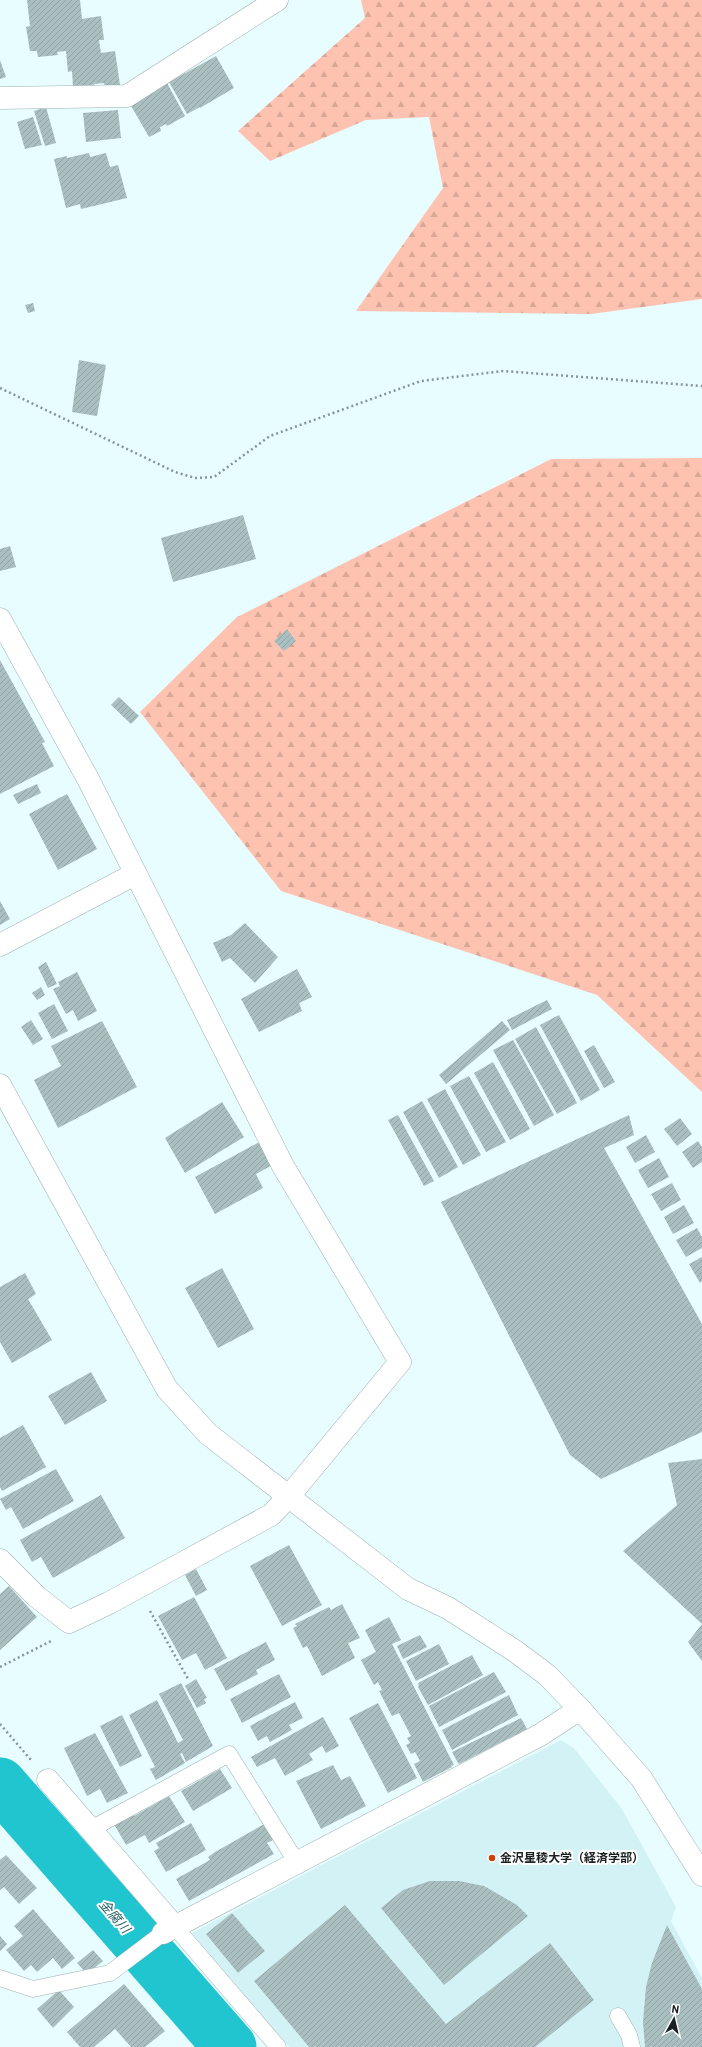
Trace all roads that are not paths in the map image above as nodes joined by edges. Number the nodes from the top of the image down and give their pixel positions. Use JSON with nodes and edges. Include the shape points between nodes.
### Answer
{"nodes":[{"id":1,"x":276,"y":0,"type":"edge"},
{"id":2,"x":0,"y":98,"type":"edge"},
{"id":3,"x":0,"y":619,"type":"edge"},
{"id":4,"x":135,"y":874,"type":"junction"},
{"id":5,"x":0,"y":945,"type":"edge"},
{"id":6,"x":0,"y":1085,"type":"edge"},
{"id":7,"x":289,"y":1496,"type":"junction"},
{"id":8,"x":0,"y":1560,"type":"edge"},
{"id":9,"x":580,"y":1708,"type":"junction"},
{"id":10,"x":48,"y":1780,"type":"road end"},
{"id":11,"x":91,"y":1829,"type":"junction"},
{"id":12,"x":298,"y":1863,"type":"junction"},
{"id":13,"x":702,"y":1875,"type":"edge"},
{"id":14,"x":169,"y":1930,"type":"junction"},
{"id":15,"x":0,"y":1978,"type":"edge"},
{"id":16,"x":618,"y":2016,"type":"dead end"},
{"id":17,"x":278,"y":2047,"type":"edge"},
{"id":18,"x":632,"y":2047,"type":"edge"}],
"edges":[{"from":1,"to":2,"type":"street","via":[[127,96]]},
{"from":3,"to":4,"type":"street","via":[[88,779]]},
{"from":4,"to":5,"type":"street"},
{"from":4,"to":7,"type":"street","via":[[283,1166],[400,1362]]},
{"from":6,"to":7,"type":"street","via":[[167,1389],[208,1434]]},
{"from":7,"to":8,"type":"street","via":[[271,1515],[69,1622],[36,1596]]},
{"from":7,"to":9,"type":"street","via":[[408,1589],[448,1608],[521,1656],[547,1675]]},
{"from":9,"to":12,"type":"street","via":[[540,1735]]},
{"from":9,"to":13,"type":"street","via":[[641,1778]]},
{"from":10,"to":11,"type":"street"},
{"from":11,"to":12,"type":"lane","via":[[229,1754]]},
{"from":11,"to":14,"type":"street"},
{"from":12,"to":14,"type":"street"},
{"from":14,"to":15,"type":"lane","via":[[110,1973],[33,1989]]},
{"from":14,"to":17,"type":"lane"},
{"from":16,"to":18,"type":"lane","via":[[629,2035]]}]}
